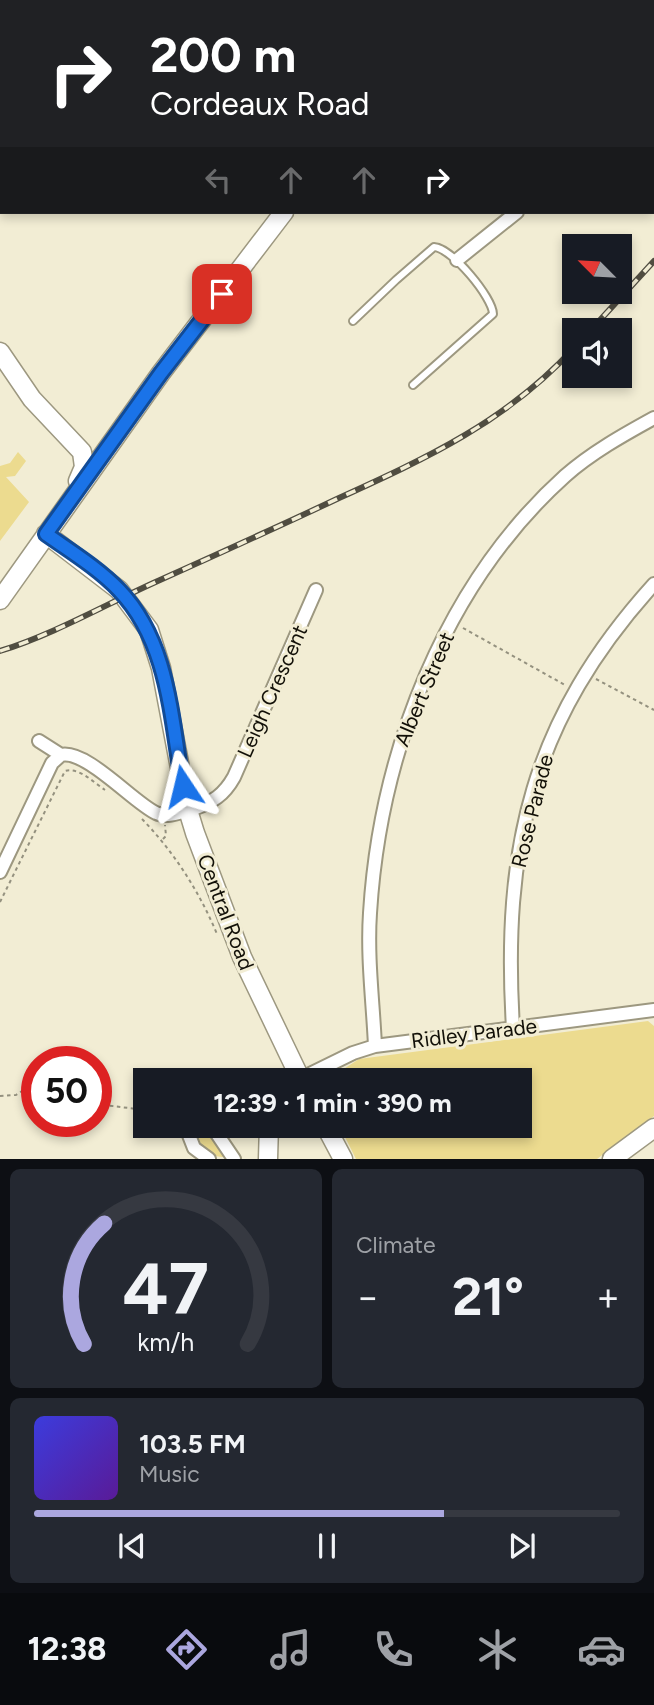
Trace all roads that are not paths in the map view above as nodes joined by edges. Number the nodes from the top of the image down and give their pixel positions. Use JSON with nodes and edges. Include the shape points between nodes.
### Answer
{"nodes":[{"id":1,"x":283,"y":214,"type":"edge"},
{"id":2,"x":514,"y":214,"type":"edge"},
{"id":3,"x":457,"y":260,"type":"junction"},
{"id":4,"x":353,"y":321,"type":"dead end"},
{"id":5,"x":0,"y":352,"type":"edge"},
{"id":6,"x":413,"y":385,"type":"dead end"},
{"id":7,"x":654,"y":418,"type":"edge"},
{"id":8,"x":54,"y":421,"type":"junction"},
{"id":9,"x":105,"y":451,"type":"junction"},
{"id":10,"x":64,"y":509,"type":"junction"},
{"id":11,"x":46,"y":534,"type":"junction"},
{"id":12,"x":654,"y":584,"type":"edge"},
{"id":13,"x":316,"y":590,"type":"dead end"},
{"id":14,"x":0,"y":600,"type":"edge"},
{"id":15,"x":39,"y":741,"type":"dead end"},
{"id":16,"x":61,"y":755,"type":"junction"},
{"id":17,"x":188,"y":810,"type":"junction"},
{"id":18,"x":0,"y":872,"type":"edge"},
{"id":19,"x":654,"y":1010,"type":"edge"},
{"id":20,"x":513,"y":1028,"type":"junction"},
{"id":21,"x":375,"y":1045,"type":"junction"},
{"id":22,"x":295,"y":1068,"type":"edge"},
{"id":23,"x":322,"y":1068,"type":"edge"},
{"id":24,"x":654,"y":1128,"type":"edge"},
{"id":25,"x":190,"y":1138,"type":"edge"},
{"id":26,"x":220,"y":1138,"type":"edge"},
{"id":27,"x":268,"y":1138,"type":"edge"},
{"id":28,"x":332,"y":1138,"type":"edge"},
{"id":29,"x":209,"y":1159,"type":"edge"},
{"id":30,"x":234,"y":1159,"type":"edge"},
{"id":31,"x":266,"y":1159,"type":"edge"},
{"id":32,"x":343,"y":1159,"type":"edge"},
{"id":33,"x":612,"y":1159,"type":"edge"}],
"edges":[{"from":1,"to":9,"type":"main road"},
{"from":2,"to":3,"type":"street"},
{"from":3,"to":4,"type":"lane","via":[[435,247]]},
{"from":3,"to":6,"type":"lane","via":[[494,314]]},
{"from":5,"to":8,"type":"main road","via":[[32,399]]},
{"from":7,"to":21,"type":"street","name":"Albert Street","via":[[566,475],[519,522],[452,622],[419,693],[396,756],[378,835],[370,914]]},
{"from":8,"to":9,"type":"main road"},
{"from":8,"to":10,"type":"main road","via":[[85,460]]},
{"from":9,"to":10,"type":"main road"},
{"from":10,"to":11,"type":"main road"},
{"from":11,"to":14,"type":"main road"},
{"from":11,"to":17,"type":"main road","name":"Central Road","via":[[119,590],[149,630],[161,668]]},
{"from":12,"to":20,"type":"street","name":"Rose Parade","via":[[617,625],[575,691],[540,765],[517,852],[510,930]]},
{"from":13,"to":17,"type":"street","name":"Leigh Crescent","via":[[225,792]]},
{"from":15,"to":16,"type":"street"},
{"from":16,"to":17,"type":"street","name":"Leigh Crescent","via":[[85,762],[156,813]]},
{"from":16,"to":18,"type":"street","via":[[52,763]]},
{"from":17,"to":22,"type":"main road","name":"Central Road","via":[[242,957]]},
{"from":19,"to":20,"type":"street","name":"Ridley Parade"},
{"from":20,"to":21,"type":"street","name":"Ridley Parade"},
{"from":21,"to":23,"type":"street","name":"Ridley Parade"},
{"from":24,"to":33,"type":"main road"},
{"from":25,"to":29,"type":"street","via":[[194,1148]]},
{"from":26,"to":30,"type":"street"},
{"from":27,"to":31,"type":"main road"},
{"from":28,"to":32,"type":"main road"}]}
